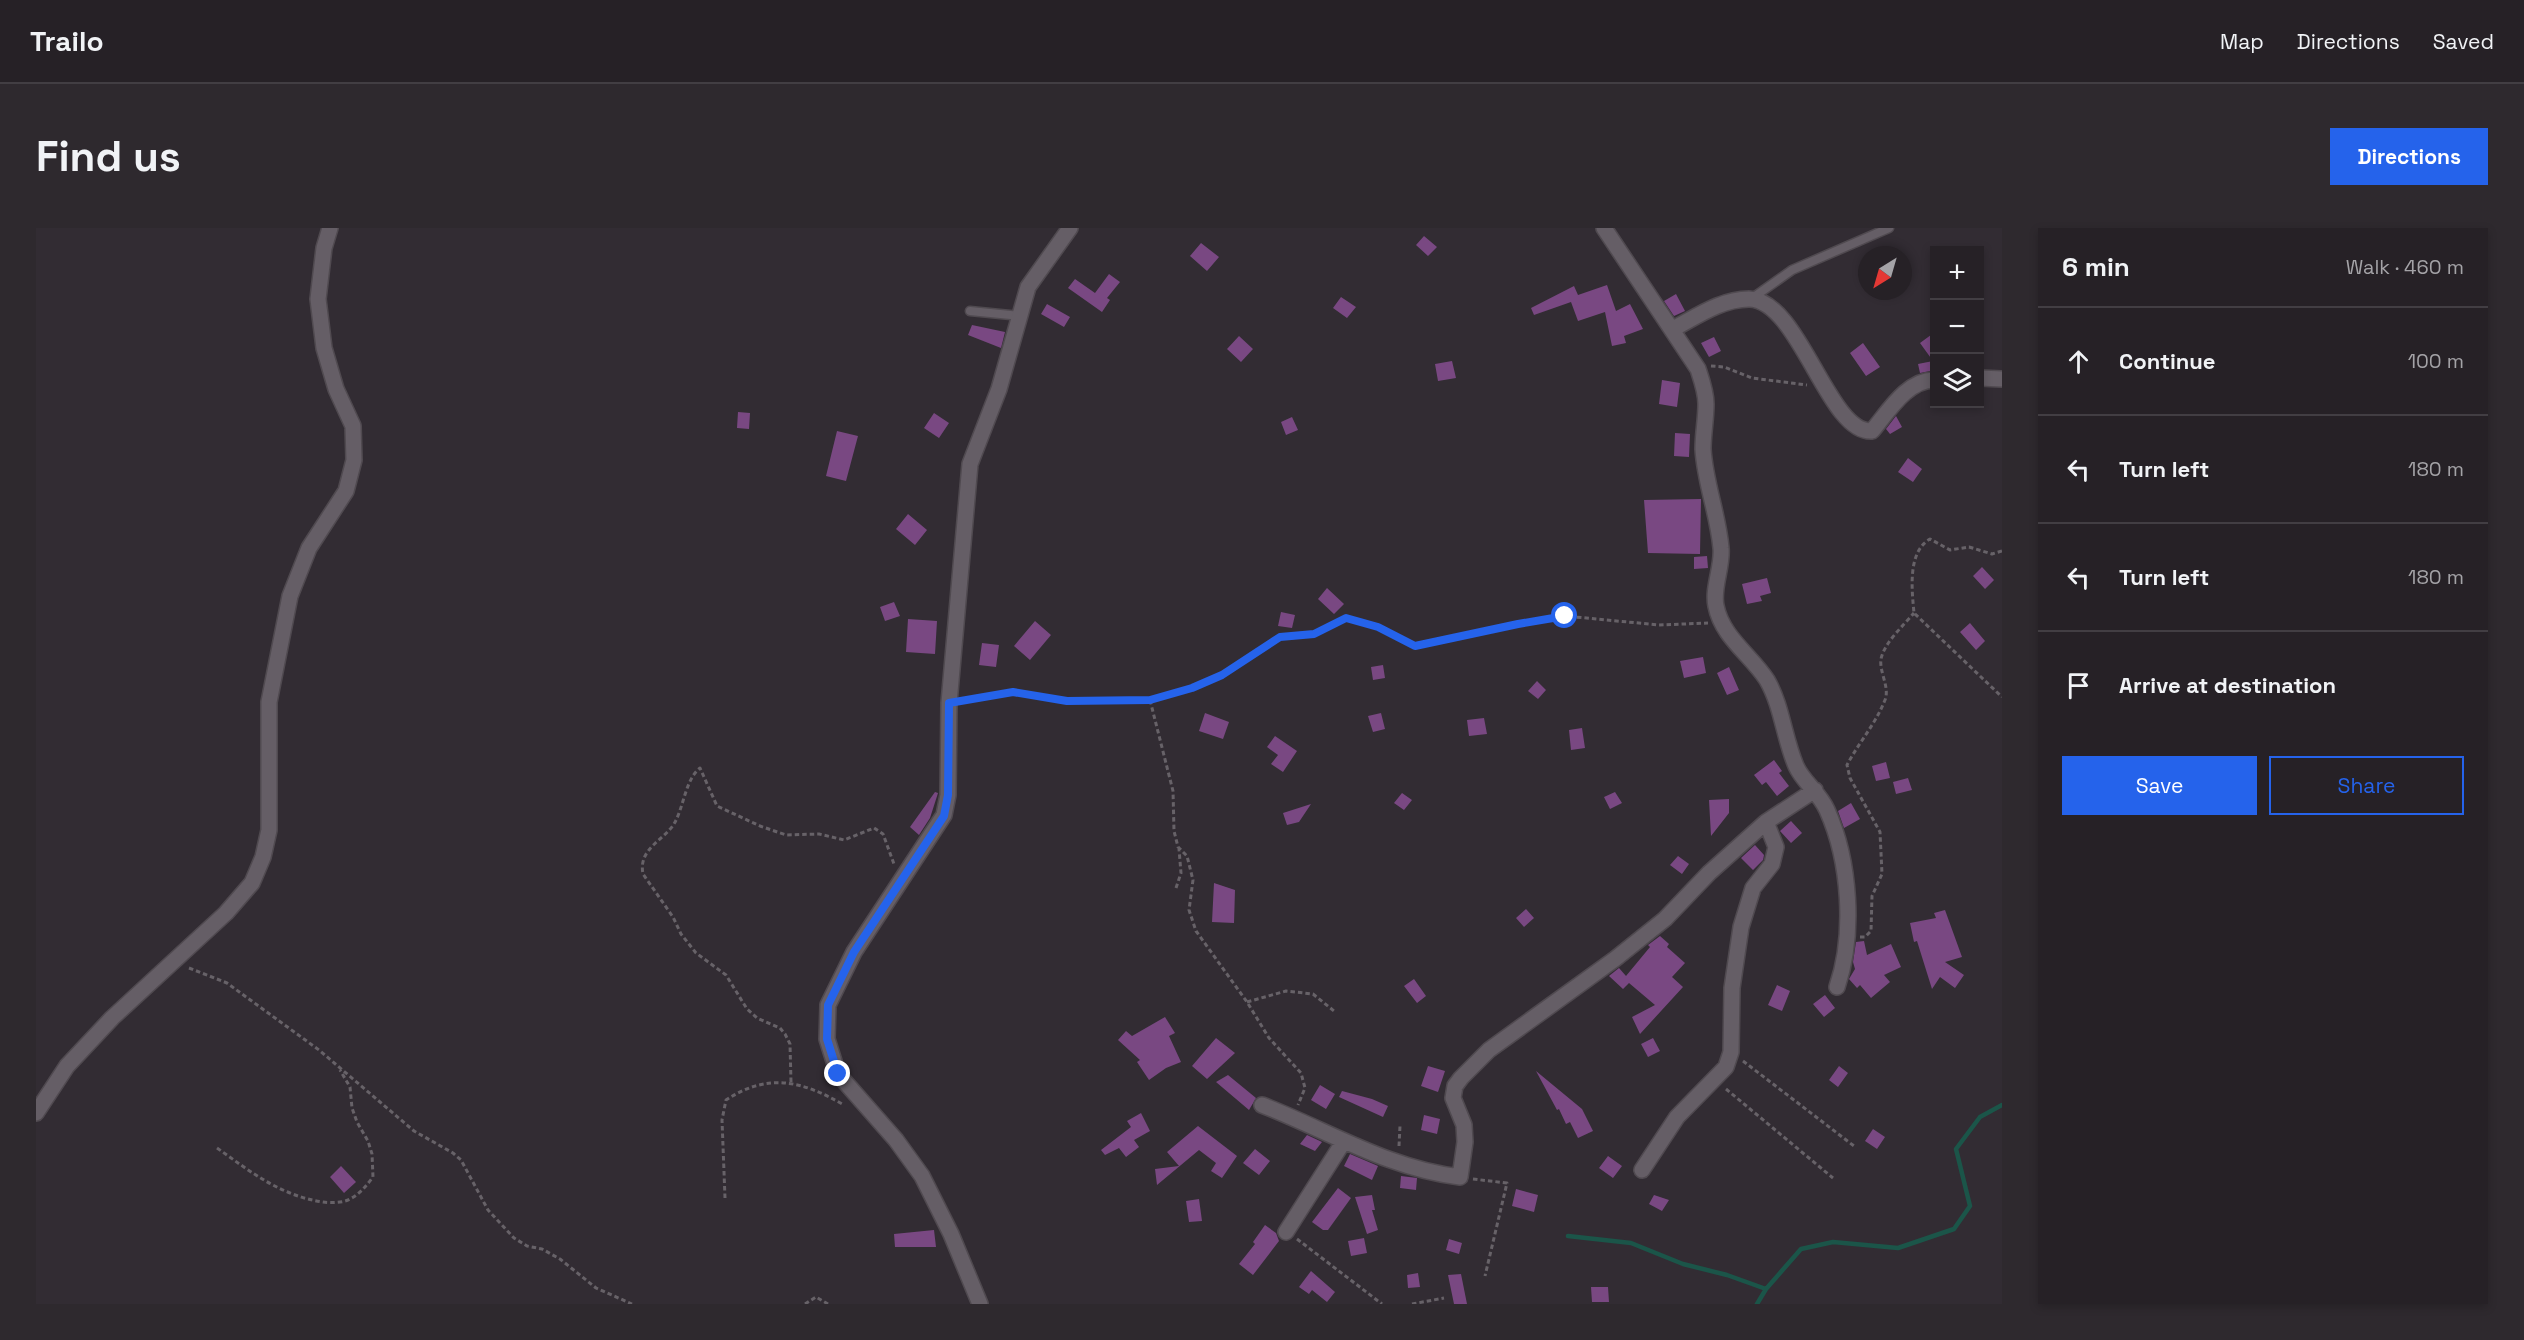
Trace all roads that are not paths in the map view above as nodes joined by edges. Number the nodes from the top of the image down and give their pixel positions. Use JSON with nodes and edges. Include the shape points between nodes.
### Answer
{"nodes":[{"id":1,"x":330,"y":228,"type":"edge"},
{"id":2,"x":1070,"y":228,"type":"edge"},
{"id":3,"x":1604,"y":228,"type":"edge"},
{"id":4,"x":1889,"y":228,"type":"edge"},
{"id":5,"x":1750,"y":299,"type":"junction"},
{"id":6,"x":970,"y":311,"type":"dead end"},
{"id":7,"x":1020,"y":316,"type":"junction"},
{"id":8,"x":1672,"y":329,"type":"junction"},
{"id":9,"x":1984,"y":378,"type":"edge"},
{"id":10,"x":2002,"y":379,"type":"edge"},
{"id":11,"x":1930,"y":380,"type":"edge"},
{"id":12,"x":1815,"y":790,"type":"junction"},
{"id":13,"x":1766,"y":822,"type":"junction"},
{"id":14,"x":1837,"y":987,"type":"dead end"},
{"id":15,"x":1262,"y":1105,"type":"dead end"},
{"id":16,"x":36,"y":1113,"type":"edge"},
{"id":17,"x":1344,"y":1140,"type":"junction"},
{"id":18,"x":1642,"y":1170,"type":"dead end"},
{"id":19,"x":1286,"y":1232,"type":"road end"},
{"id":20,"x":980,"y":1304,"type":"edge"}],
"edges":[{"from":1,"to":16,"type":"street","via":[[318,299],[324,348],[336,389],[353,426],[354,460],[346,491],[309,548],[290,596],[269,702],[269,830],[263,857],[252,883],[226,913],[112,1018],[67,1066]]},
{"from":2,"to":7,"type":"street","via":[[1028,287]]},
{"from":3,"to":8,"type":"street"},
{"from":4,"to":5,"type":"lane","via":[[1792,270]]},
{"from":5,"to":8,"type":"street","via":[[1723,303]]},
{"from":5,"to":11,"type":"street","via":[[1767,306],[1791,330],[1822,384],[1864,432],[1872,431],[1908,390]]},
{"from":6,"to":7,"type":"lane"},
{"from":7,"to":20,"type":"street","via":[[999,388],[970,464],[949,703],[948,795],[944,816],[854,952],[828,1005],[827,1039],[838,1074],[922,1176]]},
{"from":8,"to":12,"type":"street","via":[[1698,369],[1704,388],[1703,449],[1722,549],[1715,605],[1728,633],[1766,680],[1776,699],[1799,773]]},
{"from":9,"to":10,"type":"street"},
{"from":12,"to":13,"type":"street"},
{"from":12,"to":14,"type":"street","via":[[1827,810],[1839,848],[1848,912],[1843,970]]},
{"from":13,"to":17,"type":"street","via":[[1665,919],[1489,1050],[1461,1078],[1453,1098],[1464,1125],[1460,1177],[1399,1163]]},
{"from":13,"to":18,"type":"street","via":[[1776,847],[1772,864],[1750,896],[1741,927],[1732,988],[1731,1052],[1726,1067],[1677,1117]]},
{"from":15,"to":17,"type":"street"},
{"from":17,"to":19,"type":"street"}]}
